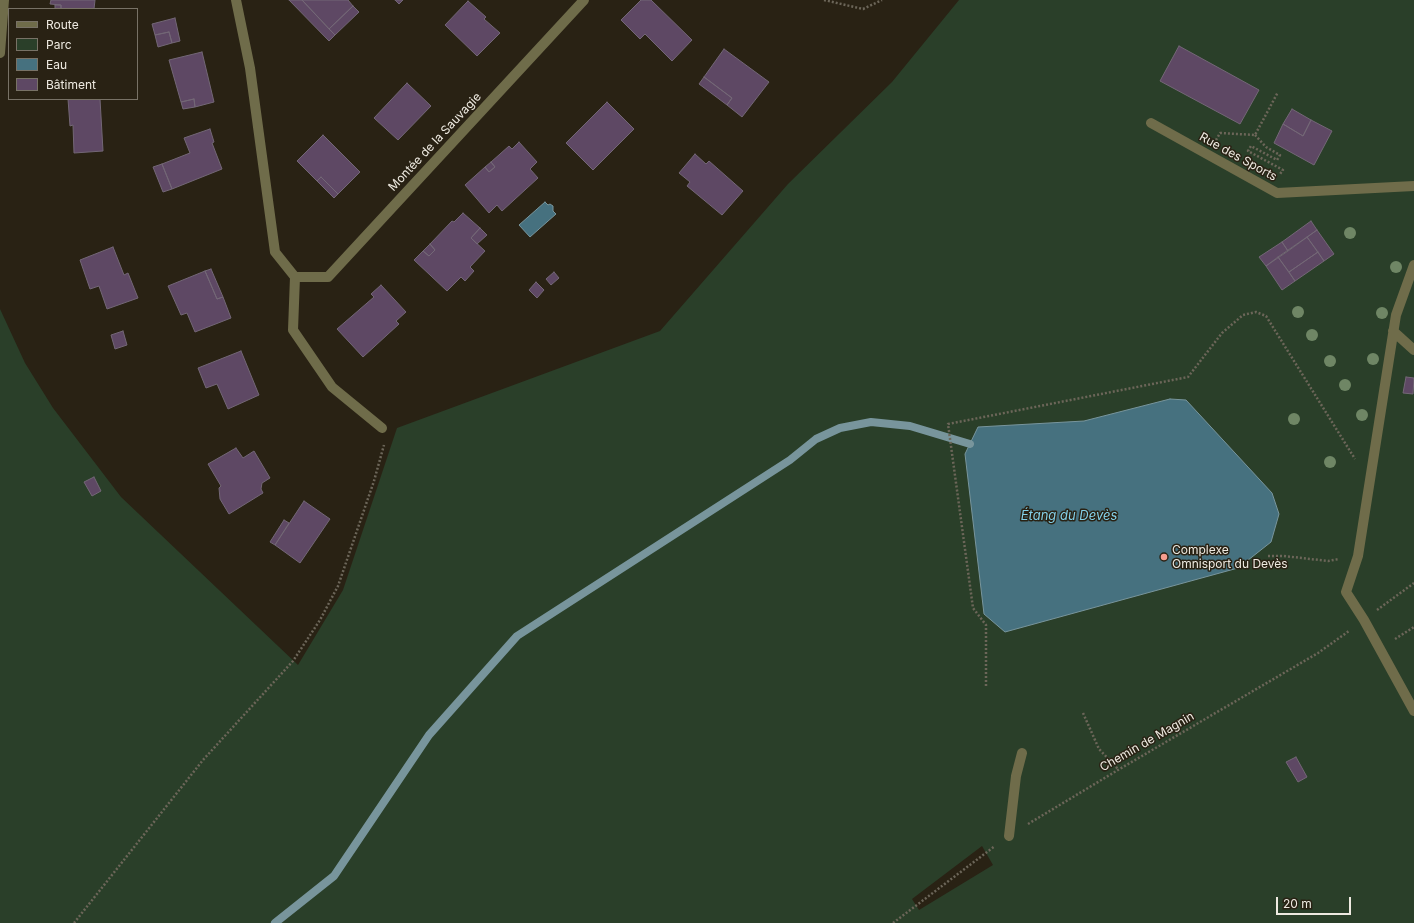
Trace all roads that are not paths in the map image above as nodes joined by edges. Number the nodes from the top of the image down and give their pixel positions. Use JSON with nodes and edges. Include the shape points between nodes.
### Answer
{"nodes":[{"id":1,"x":4,"y":0,"type":"edge"},
{"id":2,"x":236,"y":0,"type":"edge"},
{"id":3,"x":584,"y":0,"type":"edge"},
{"id":4,"x":0,"y":53,"type":"edge"},
{"id":5,"x":1151,"y":123,"type":"dead end"},
{"id":6,"x":1414,"y":186,"type":"edge"},
{"id":7,"x":1414,"y":265,"type":"edge"},
{"id":8,"x":295,"y":277,"type":"junction"},
{"id":9,"x":1393,"y":331,"type":"junction"},
{"id":10,"x":1414,"y":350,"type":"edge"},
{"id":11,"x":382,"y":428,"type":"road end"},
{"id":12,"x":1414,"y":712,"type":"edge"},
{"id":13,"x":1022,"y":753,"type":"dead end"},
{"id":14,"x":1009,"y":836,"type":"road end"}],
"edges":[{"from":1,"to":4,"type":"street"},
{"from":2,"to":8,"type":"street","via":[[250,68],[275,252]]},
{"from":3,"to":8,"type":"street","name":"Montée de la Sauvagie","via":[[328,277]]},
{"from":5,"to":6,"type":"street","name":"Rue des Sports","via":[[1277,193]]},
{"from":7,"to":9,"type":"street"},
{"from":8,"to":11,"type":"street","via":[[293,330],[332,387]]},
{"from":9,"to":10,"type":"street"},
{"from":9,"to":12,"type":"street","via":[[1358,556],[1346,592]]},
{"from":13,"to":14,"type":"street","via":[[1016,776]]}]}
